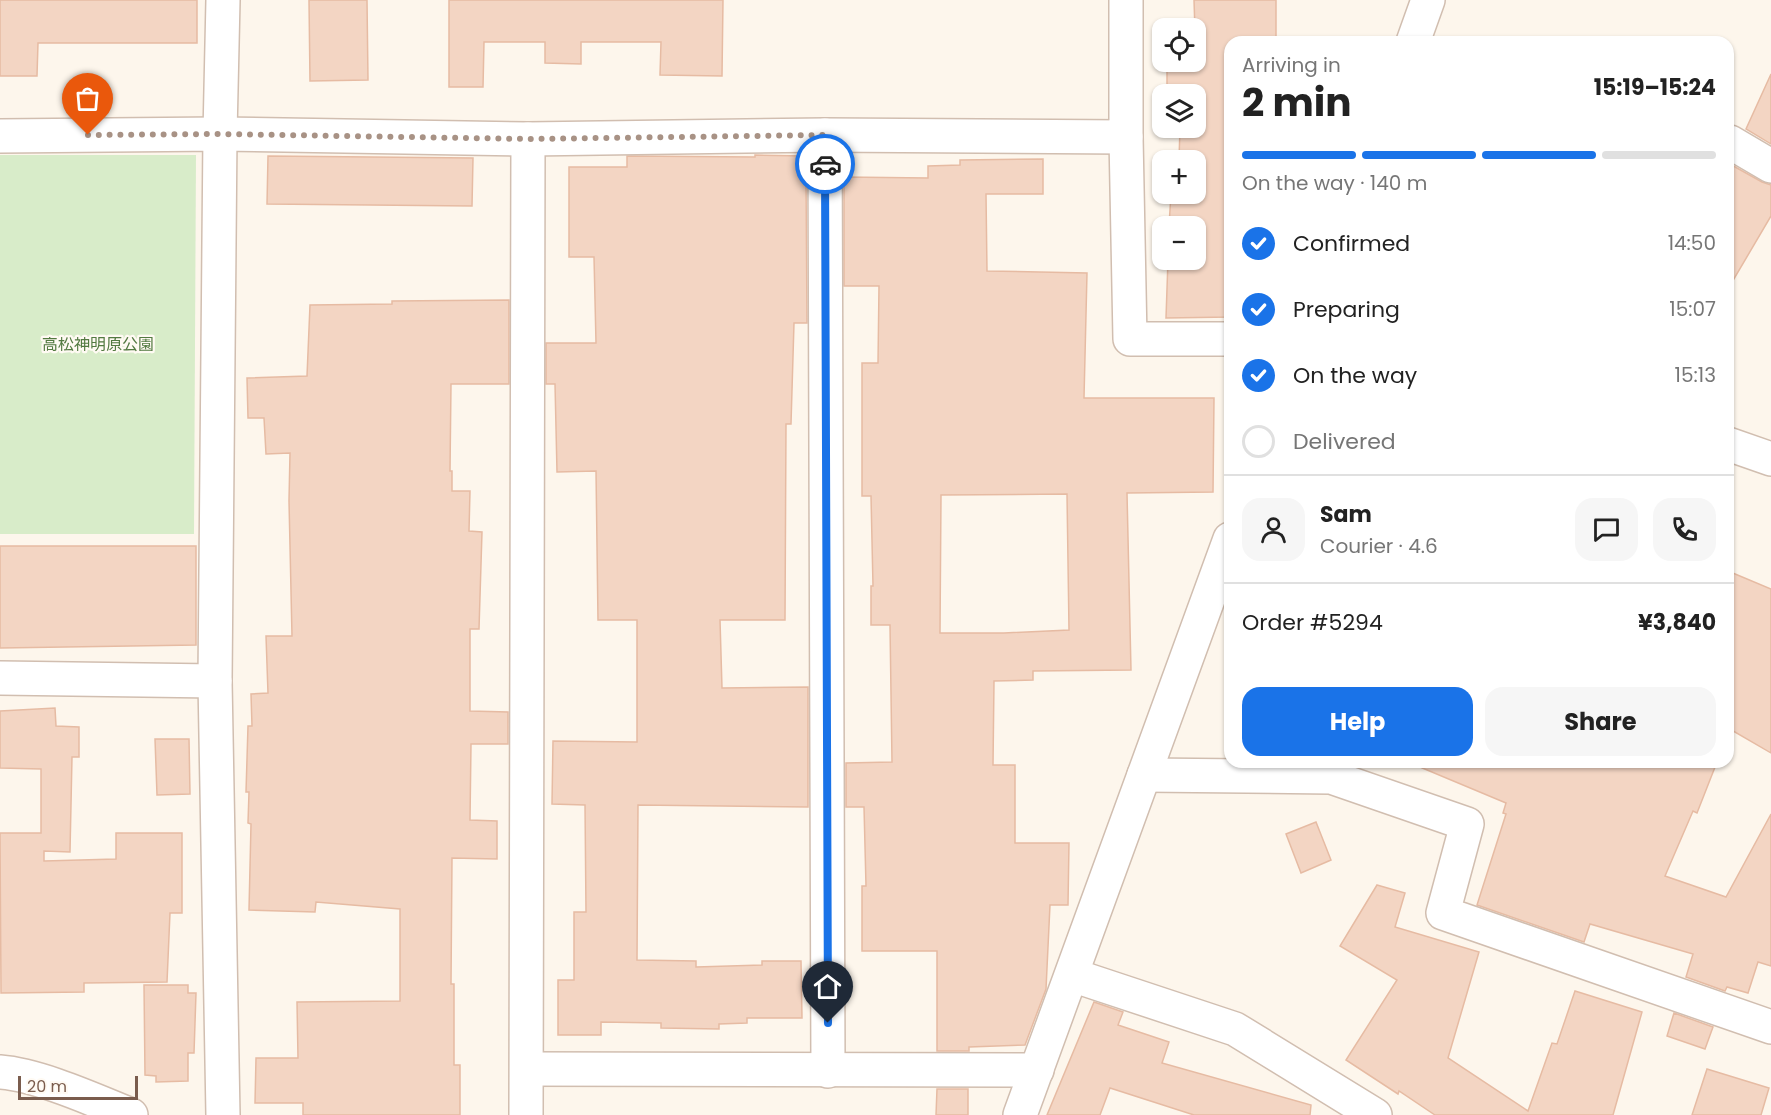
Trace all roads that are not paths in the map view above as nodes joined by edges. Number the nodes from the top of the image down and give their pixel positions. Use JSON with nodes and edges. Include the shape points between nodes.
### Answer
{"nodes":[{"id":1,"x":223,"y":0,"type":"edge"},
{"id":2,"x":1126,"y":0,"type":"edge"},
{"id":3,"x":1428,"y":0,"type":"edge"},
{"id":4,"x":1415,"y":36,"type":"edge"},
{"id":5,"x":220,"y":134,"type":"junction"},
{"id":6,"x":825,"y":135,"type":"junction"},
{"id":7,"x":0,"y":136,"type":"edge"},
{"id":8,"x":1126,"y":137,"type":"junction"},
{"id":9,"x":528,"y":139,"type":"junction"},
{"id":10,"x":1734,"y":144,"type":"edge"},
{"id":11,"x":1771,"y":166,"type":"edge"},
{"id":12,"x":1224,"y":339,"type":"edge"},
{"id":13,"x":1734,"y":446,"type":"edge"},
{"id":14,"x":1771,"y":459,"type":"edge"},
{"id":15,"x":1224,"y":555,"type":"edge"},
{"id":16,"x":0,"y":678,"type":"edge"},
{"id":17,"x":216,"y":681,"type":"junction"},
{"id":18,"x":1144,"y":775,"type":"junction"},
{"id":19,"x":1072,"y":975,"type":"junction"},
{"id":20,"x":1771,"y":1027,"type":"edge"},
{"id":21,"x":527,"y":1069,"type":"junction"},
{"id":22,"x":1037,"y":1070,"type":"junction"},
{"id":23,"x":828,"y":1071,"type":"junction"},
{"id":24,"x":0,"y":1072,"type":"edge"},
{"id":25,"x":83,"y":1105,"type":"edge"},
{"id":26,"x":131,"y":1115,"type":"edge"},
{"id":27,"x":223,"y":1115,"type":"edge"},
{"id":28,"x":526,"y":1115,"type":"edge"},
{"id":29,"x":1020,"y":1115,"type":"edge"},
{"id":30,"x":1376,"y":1115,"type":"edge"}],
"edges":[{"from":1,"to":5,"type":"street"},
{"from":2,"to":8,"type":"street"},
{"from":3,"to":4,"type":"street"},
{"from":5,"to":7,"type":"street"},
{"from":5,"to":9,"type":"street"},
{"from":5,"to":17,"type":"street"},
{"from":6,"to":8,"type":"street"},
{"from":6,"to":9,"type":"street"},
{"from":6,"to":23,"type":"street"},
{"from":8,"to":12,"type":"street","via":[[1130,339]]},
{"from":9,"to":21,"type":"street"},
{"from":10,"to":11,"type":"street"},
{"from":13,"to":14,"type":"street"},
{"from":15,"to":18,"type":"street"},
{"from":16,"to":17,"type":"street"},
{"from":17,"to":27,"type":"street"},
{"from":18,"to":19,"type":"street"},
{"from":18,"to":20,"type":"street","via":[[1331,777],[1467,824],[1443,913]]},
{"from":19,"to":22,"type":"street"},
{"from":19,"to":30,"type":"street","via":[[1235,1029]]},
{"from":21,"to":23,"type":"street"},
{"from":21,"to":28,"type":"street"},
{"from":22,"to":23,"type":"street"},
{"from":22,"to":29,"type":"street"},
{"from":24,"to":25,"type":"street","via":[[14,1073]]},
{"from":25,"to":26,"type":"street"}]}
